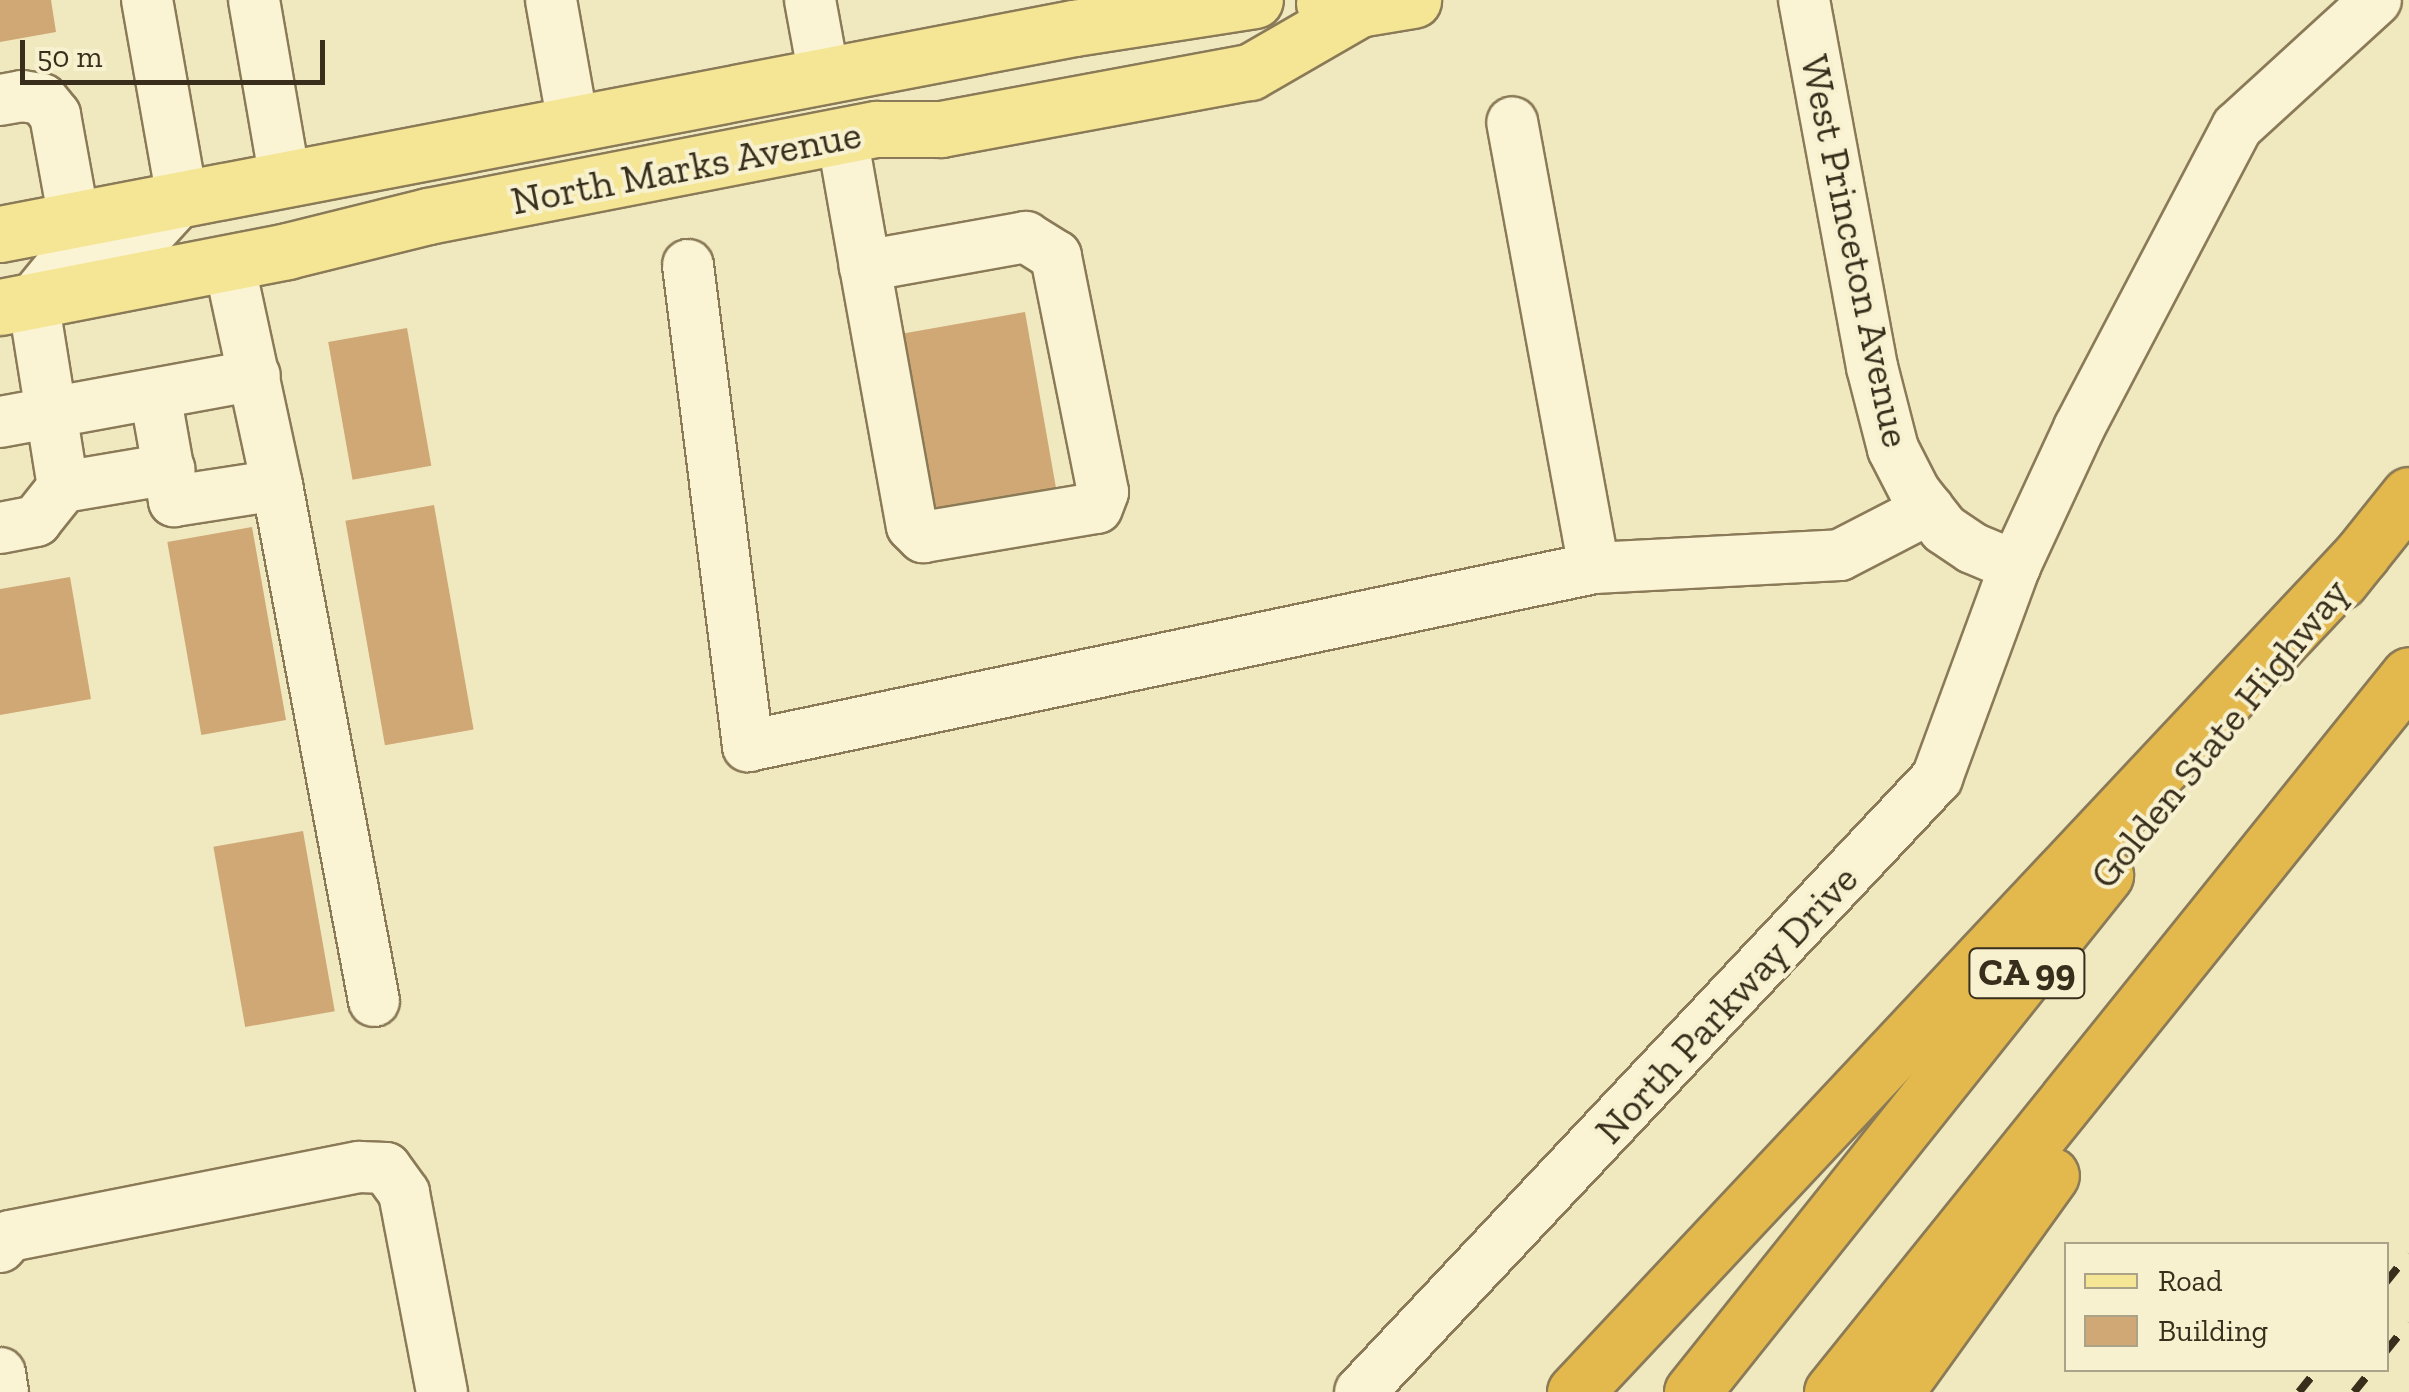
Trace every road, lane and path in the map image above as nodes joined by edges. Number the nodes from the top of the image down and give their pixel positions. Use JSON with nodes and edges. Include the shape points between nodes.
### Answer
{"nodes":[{"id":1,"x":148,"y":0,"type":"edge"},
{"id":2,"x":254,"y":0,"type":"edge"},
{"id":3,"x":551,"y":0,"type":"edge"},
{"id":4,"x":810,"y":0,"type":"edge"},
{"id":5,"x":1255,"y":0,"type":"edge"},
{"id":6,"x":1306,"y":0,"type":"edge"},
{"id":7,"x":1414,"y":0,"type":"edge"},
{"id":8,"x":1804,"y":0,"type":"edge"},
{"id":9,"x":2376,"y":0,"type":"edge"},
{"id":10,"x":1360,"y":8,"type":"junction"},
{"id":11,"x":1074,"y":28,"type":"junction"},
{"id":12,"x":824,"y":76,"type":"junction"},
{"id":13,"x":0,"y":100,"type":"edge"},
{"id":14,"x":1512,"y":122,"type":"dead end"},
{"id":15,"x":573,"y":124,"type":"junction"},
{"id":16,"x":860,"y":133,"type":"junction"},
{"id":17,"x":285,"y":179,"type":"junction"},
{"id":18,"x":182,"y":198,"type":"junction"},
{"id":19,"x":74,"y":220,"type":"junction"},
{"id":20,"x":0,"y":234,"type":"edge"},
{"id":21,"x":228,"y":262,"type":"junction"},
{"id":22,"x":688,"y":265,"type":"dead end"},
{"id":23,"x":865,"y":266,"type":"junction"},
{"id":24,"x":17,"y":304,"type":"edge"},
{"id":25,"x":255,"y":375,"type":"junction"},
{"id":26,"x":155,"y":394,"type":"junction"},
{"id":27,"x":52,"y":413,"type":"junction"},
{"id":28,"x":0,"y":422,"type":"edge"},
{"id":29,"x":169,"y":469,"type":"junction"},
{"id":30,"x":278,"y":485,"type":"junction"},
{"id":31,"x":64,"y":487,"type":"junction"},
{"id":32,"x":2409,"y":495,"type":"edge"},
{"id":33,"x":1929,"y":510,"type":"junction"},
{"id":34,"x":0,"y":528,"type":"edge"},
{"id":35,"x":2362,"y":554,"type":"junction"},
{"id":36,"x":2015,"y":566,"type":"junction"},
{"id":37,"x":1594,"y":568,"type":"junction"},
{"id":38,"x":2409,"y":676,"type":"edge"},
{"id":39,"x":374,"y":1001,"type":"dead end"},
{"id":40,"x":0,"y":1247,"type":"edge"},
{"id":41,"x":0,"y":1373,"type":"edge"},
{"id":42,"x":3,"y":1392,"type":"edge"},
{"id":43,"x":442,"y":1392,"type":"edge"},
{"id":44,"x":1360,"y":1392,"type":"edge"},
{"id":45,"x":1575,"y":1392,"type":"edge"},
{"id":46,"x":1692,"y":1392,"type":"edge"},
{"id":47,"x":1832,"y":1392,"type":"edge"},
{"id":48,"x":1895,"y":1392,"type":"edge"}],
"edges":[{"from":1,"to":18,"type":"street"},
{"from":2,"to":17,"type":"street"},
{"from":3,"to":15,"type":"street"},
{"from":4,"to":12,"type":"street"},
{"from":5,"to":11,"type":"main road","name":"North Marks Avenue"},
{"from":6,"to":10,"type":"main road","name":"North Marks Avenue"},
{"from":7,"to":10,"type":"main road","name":"North Marks Avenue"},
{"from":8,"to":33,"type":"street","name":"West Princeton Avenue","via":[[1872,367],[1893,449]]},
{"from":9,"to":36,"type":"street","name":"North Parkway Drive","via":[[2237,126]]},
{"from":10,"to":16,"type":"main road","name":"North Marks Avenue","via":[[1250,72],[941,129]]},
{"from":11,"to":12,"type":"main road","name":"North Marks Avenue"},
{"from":11,"to":16,"type":"main road","via":[[1052,66],[954,94]]},
{"from":12,"to":15,"type":"main road","name":"North Marks Avenue"},
{"from":13,"to":19,"type":"street","via":[[42,99],[54,115]]},
{"from":14,"to":37,"type":"street"},
{"from":15,"to":17,"type":"main road","name":"North Marks Avenue"},
{"from":16,"to":21,"type":"main road","name":"North Marks Avenue","via":[[428,216]]},
{"from":16,"to":23,"type":"street"},
{"from":17,"to":18,"type":"main road","name":"North Marks Avenue"},
{"from":18,"to":19,"type":"main road","name":"North Marks Avenue"},
{"from":18,"to":24,"type":"street","via":[[149,234],[96,247]]},
{"from":19,"to":20,"type":"main road","name":"North Marks Avenue"},
{"from":21,"to":24,"type":"main road","name":"North Marks Avenue"},
{"from":21,"to":25,"type":"street"},
{"from":22,"to":37,"type":"street","via":[[748,746]]},
{"from":23,"to":23,"type":"street","via":[[1026,237],[1056,256],[1103,492],[1098,508],[923,537],[912,526]]},
{"from":24,"to":27,"type":"street"},
{"from":25,"to":26,"type":"street"},
{"from":25,"to":30,"type":"street"},
{"from":26,"to":27,"type":"street"},
{"from":26,"to":29,"type":"street"},
{"from":27,"to":28,"type":"street"},
{"from":27,"to":31,"type":"street"},
{"from":29,"to":30,"type":"street","via":[[174,502]]},
{"from":29,"to":31,"type":"street"},
{"from":30,"to":39,"type":"street"},
{"from":31,"to":34,"type":"street","via":[[36,521]]},
{"from":32,"to":35,"type":"highway","name":"Golden State Highway","number":"CA 99"},
{"from":33,"to":36,"type":"street","name":"West Princeton Avenue","via":[[1972,548]]},
{"from":33,"to":37,"type":"street","via":[[1840,556]]},
{"from":35,"to":45,"type":"highway"},
{"from":35,"to":46,"type":"highway","name":"Golden State Highway","number":"CA 99"},
{"from":36,"to":44,"type":"street","name":"North Parkway Drive","via":[[1937,778]]},
{"from":38,"to":47,"type":"highway","number":"CA 99"},
{"from":38,"to":48,"type":"highway"},
{"from":40,"to":43,"type":"street","via":[[10,1236],[358,1166],[386,1168],[404,1193]]},
{"from":41,"to":42,"type":"street"}]}
